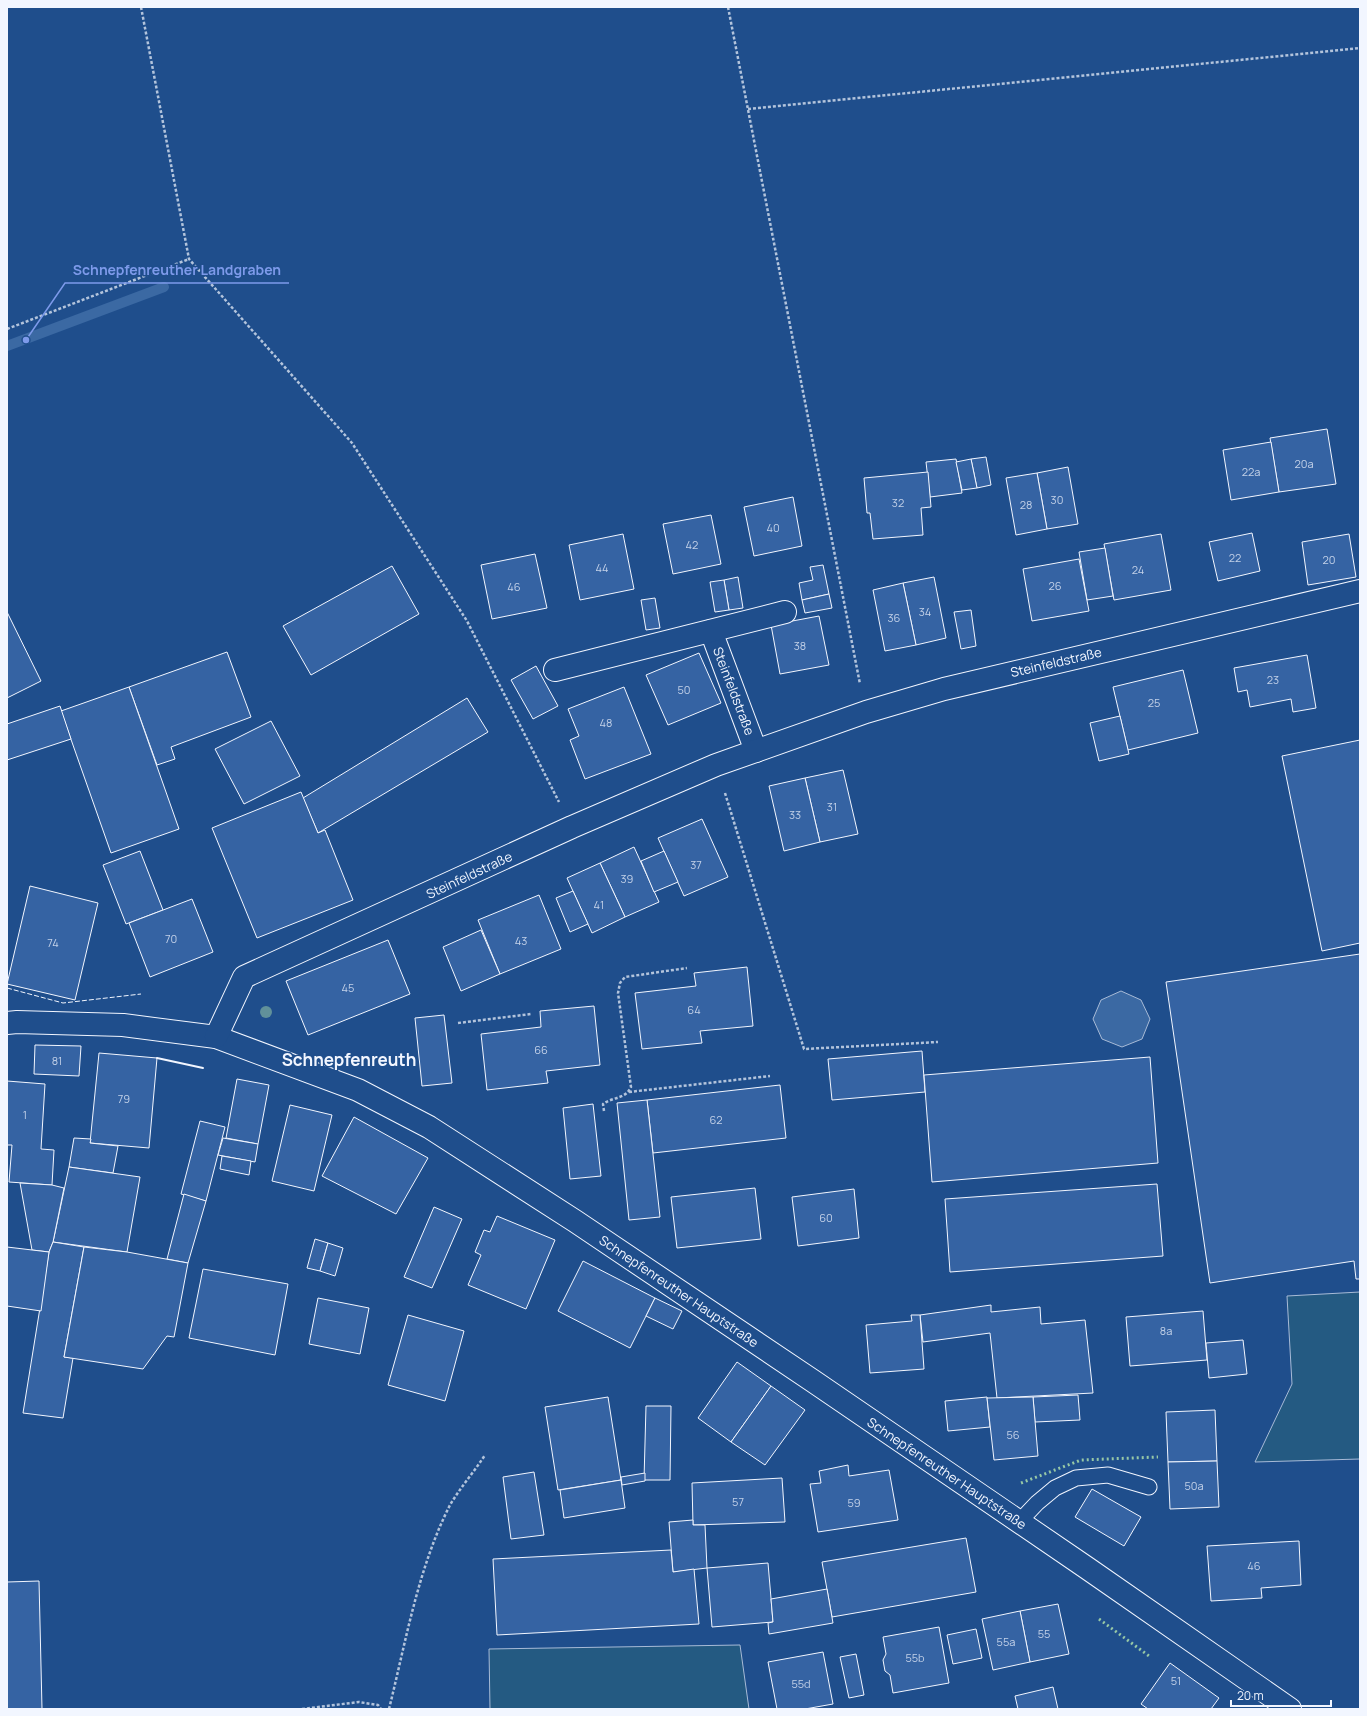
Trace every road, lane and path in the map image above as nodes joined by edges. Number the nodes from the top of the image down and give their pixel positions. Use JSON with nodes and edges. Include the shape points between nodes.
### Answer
{"nodes":[{"id":1,"x":141,"y":7,"type":"edge"},
{"id":2,"x":728,"y":7,"type":"edge"},
{"id":3,"x":1360,"y":48,"type":"edge"},
{"id":4,"x":748,"y":109,"type":"junction"},
{"id":5,"x":189,"y":259,"type":"junction"},
{"id":6,"x":7,"y":329,"type":"edge"},
{"id":7,"x":1360,"y":591,"type":"edge"},
{"id":8,"x":785,"y":612,"type":"dead end"},
{"id":9,"x":711,"y":631,"type":"junction"},
{"id":10,"x":555,"y":670,"type":"dead end"},
{"id":11,"x":866,"y":712,"type":"junction"},
{"id":12,"x":756,"y":751,"type":"junction"},
{"id":13,"x":716,"y":766,"type":"junction"},
{"id":14,"x":572,"y":828,"type":"junction"},
{"id":15,"x":687,"y":968,"type":"dead end"},
{"id":16,"x":531,"y":1014,"type":"dead end"},
{"id":17,"x":7,"y":1023,"type":"edge"},
{"id":18,"x":458,"y":1023,"type":"dead end"},
{"id":19,"x":216,"y":1038,"type":"junction"},
{"id":20,"x":938,"y":1042,"type":"dead end"},
{"id":21,"x":770,"y":1076,"type":"dead end"},
{"id":22,"x":629,"y":1092,"type":"junction"},
{"id":23,"x":604,"y":1111,"type":"dead end"},
{"id":24,"x":485,"y":1456,"type":"dead end"},
{"id":25,"x":1149,"y":1487,"type":"dead end"},
{"id":26,"x":1019,"y":1522,"type":"junction"},
{"id":27,"x":302,"y":1709,"type":"edge"},
{"id":28,"x":381,"y":1709,"type":"edge"},
{"id":29,"x":389,"y":1709,"type":"edge"},
{"id":30,"x":1290,"y":1709,"type":"edge"}],
"edges":[{"from":1,"to":5,"type":"path"},
{"from":2,"to":4,"type":"path"},
{"from":3,"to":4,"type":"path"},
{"from":4,"to":11,"type":"path"},
{"from":5,"to":6,"type":"path"},
{"from":5,"to":14,"type":"path","via":[[352,443],[467,621]]},
{"from":7,"to":11,"type":"street","name":"Steinfeldstraße","via":[[950,687]]},
{"from":8,"to":9,"type":"street","name":"Steinfeldstraße"},
{"from":9,"to":10,"type":"street","name":"Steinfeldstraße"},
{"from":9,"to":12,"type":"street","name":"Steinfeldstraße"},
{"from":11,"to":12,"type":"street","name":"Steinfeldstraße"},
{"from":12,"to":13,"type":"street","name":"Steinfeldstraße"},
{"from":13,"to":14,"type":"street","name":"Steinfeldstraße"},
{"from":13,"to":20,"type":"path","via":[[804,1049]]},
{"from":14,"to":19,"type":"street","name":"Steinfeldstraße","via":[[244,978]]},
{"from":15,"to":22,"type":"path","via":[[625,977],[620,983],[618,993],[631,1087]]},
{"from":16,"to":18,"type":"path"},
{"from":17,"to":19,"type":"street","name":"Schnepfenreuther Hauptstraße","via":[[123,1025]]},
{"from":19,"to":26,"type":"street","name":"Schnepfenreuther Hauptstraße","via":[[358,1090],[428,1127],[575,1221]]},
{"from":21,"to":22,"type":"path"},
{"from":22,"to":23,"type":"path","via":[[608,1100],[603,1104]]},
{"from":24,"to":29,"type":"path","via":[[451,1505],[430,1552]]},
{"from":25,"to":26,"type":"lane","via":[[1108,1475],[1076,1478],[1055,1488]]},
{"from":26,"to":30,"type":"street","name":"Schnepfenreuther Hauptstraße"},
{"from":27,"to":28,"type":"path","via":[[359,1702],[378,1704]]}]}
